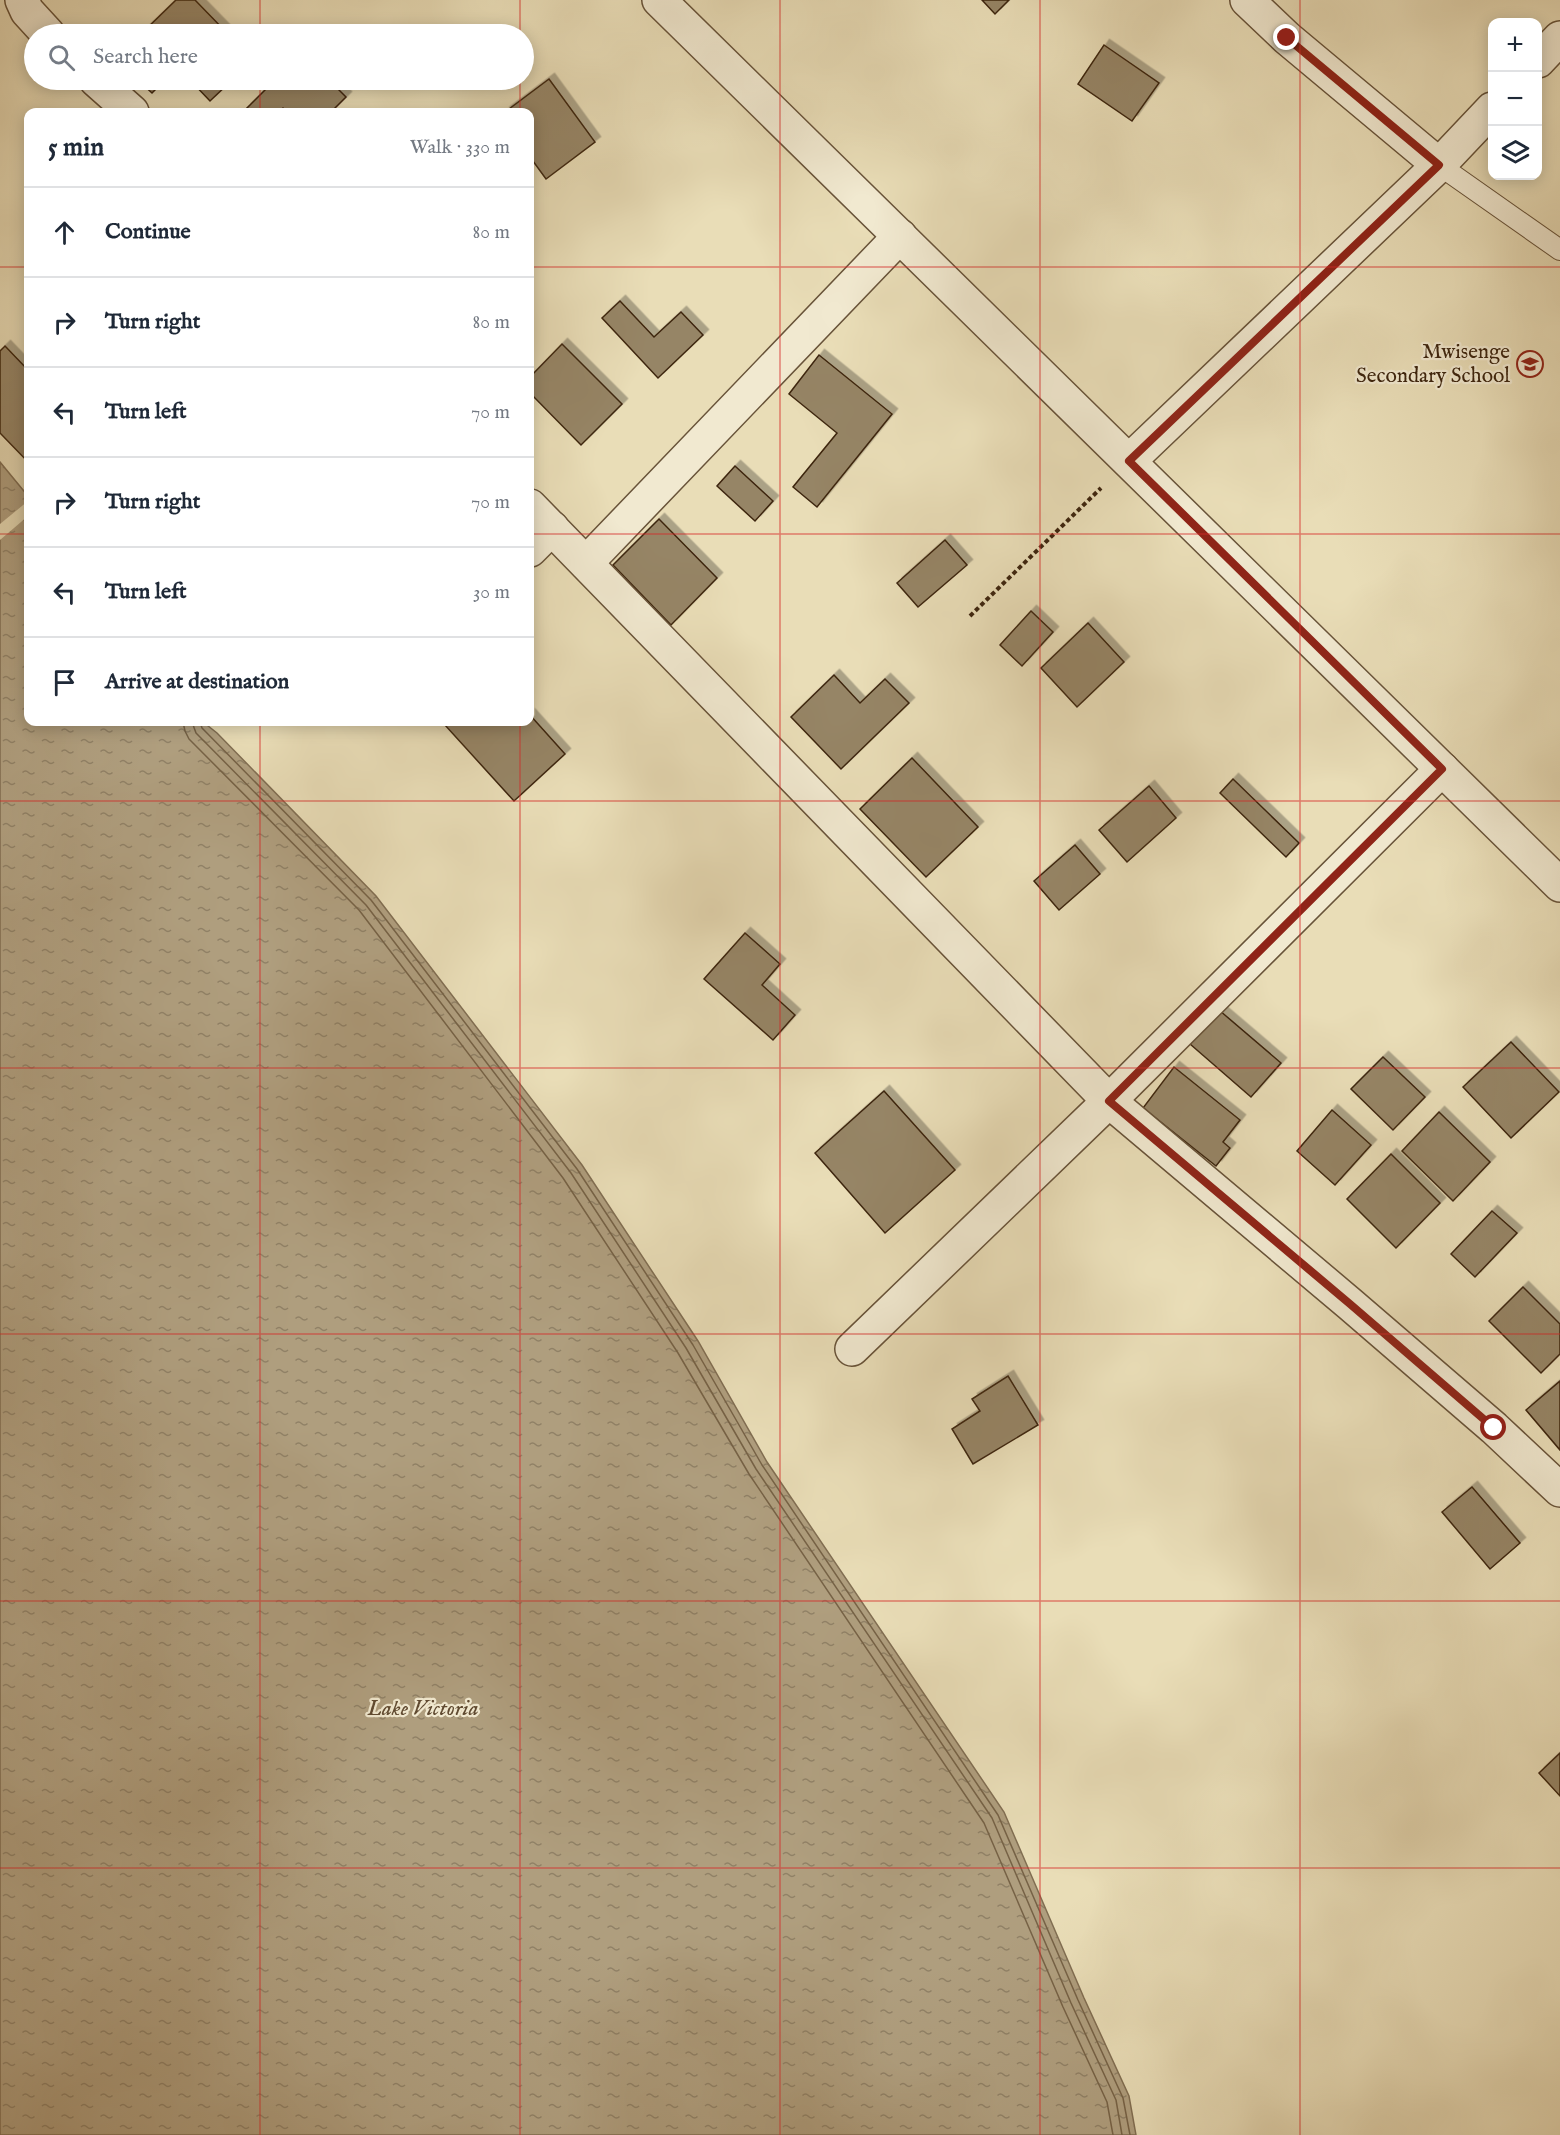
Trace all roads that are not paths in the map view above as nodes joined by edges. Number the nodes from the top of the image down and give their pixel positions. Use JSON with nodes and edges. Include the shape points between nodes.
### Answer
{"nodes":[{"id":1,"x":22,"y":0,"type":"edge"},
{"id":2,"x":659,"y":0,"type":"edge"},
{"id":3,"x":1247,"y":0,"type":"edge"},
{"id":4,"x":39,"y":24,"type":"edge"},
{"id":5,"x":1560,"y":38,"type":"edge"},
{"id":6,"x":1542,"y":57,"type":"edge"},
{"id":7,"x":107,"y":90,"type":"edge"},
{"id":8,"x":128,"y":108,"type":"edge"},
{"id":9,"x":1488,"y":113,"type":"edge"},
{"id":10,"x":1439,"y":165,"type":"junction"},
{"id":11,"x":900,"y":236,"type":"junction"},
{"id":12,"x":1560,"y":250,"type":"edge"},
{"id":13,"x":1129,"y":461,"type":"junction"},
{"id":14,"x":537,"y":528,"type":"edge"},
{"id":15,"x":586,"y":563,"type":"junction"},
{"id":16,"x":1442,"y":769,"type":"junction"},
{"id":17,"x":1560,"y":885,"type":"edge"},
{"id":18,"x":1109,"y":1101,"type":"junction"},
{"id":19,"x":852,"y":1349,"type":"dead end"},
{"id":20,"x":1560,"y":1490,"type":"edge"}],
"edges":[{"from":1,"to":4,"type":"street"},
{"from":2,"to":11,"type":"street"},
{"from":3,"to":10,"type":"street"},
{"from":5,"to":6,"type":"street"},
{"from":7,"to":8,"type":"street"},
{"from":9,"to":10,"type":"street"},
{"from":10,"to":12,"type":"lane"},
{"from":10,"to":13,"type":"street"},
{"from":11,"to":13,"type":"street"},
{"from":11,"to":15,"type":"street"},
{"from":13,"to":16,"type":"street"},
{"from":14,"to":15,"type":"street"},
{"from":15,"to":18,"type":"street"},
{"from":16,"to":17,"type":"street"},
{"from":16,"to":18,"type":"street"},
{"from":18,"to":19,"type":"street"},
{"from":18,"to":20,"type":"street","via":[[1494,1428]]}]}
